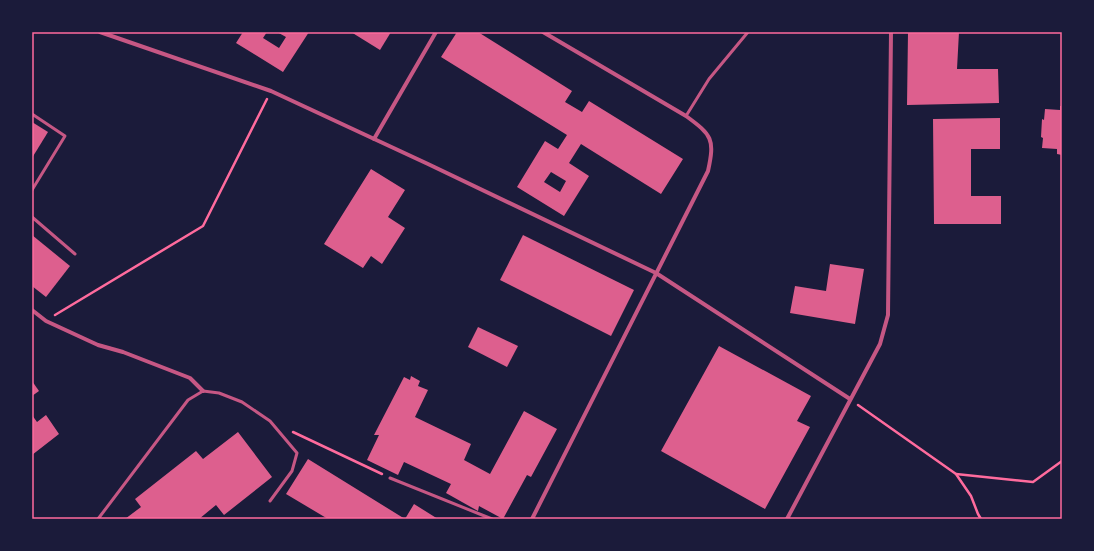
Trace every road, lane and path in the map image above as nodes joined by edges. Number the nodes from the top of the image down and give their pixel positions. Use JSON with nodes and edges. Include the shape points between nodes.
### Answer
{"nodes":[{"id":1,"x":100,"y":32,"type":"edge"},
{"id":2,"x":436,"y":32,"type":"edge"},
{"id":3,"x":542,"y":32,"type":"edge"},
{"id":4,"x":748,"y":32,"type":"edge"},
{"id":5,"x":891,"y":32,"type":"edge"},
{"id":6,"x":271,"y":91,"type":"junction"},
{"id":7,"x":32,"y":114,"type":"edge"},
{"id":8,"x":686,"y":116,"type":"junction"},
{"id":9,"x":374,"y":139,"type":"junction"},
{"id":10,"x":32,"y":190,"type":"edge"},
{"id":11,"x":32,"y":217,"type":"edge"},
{"id":12,"x":75,"y":254,"type":"dead end"},
{"id":13,"x":656,"y":273,"type":"junction"},
{"id":14,"x":32,"y":310,"type":"edge"},
{"id":15,"x":46,"y":321,"type":"junction"},
{"id":16,"x":203,"y":391,"type":"junction"},
{"id":17,"x":850,"y":399,"type":"junction"},
{"id":18,"x":291,"y":431,"type":"dead end"},
{"id":19,"x":1062,"y":461,"type":"edge"},
{"id":20,"x":956,"y":474,"type":"junction"},
{"id":21,"x":390,"y":478,"type":"joint"},
{"id":22,"x":270,"y":501,"type":"dead end"},
{"id":23,"x":98,"y":519,"type":"edge"},
{"id":24,"x":492,"y":519,"type":"edge"},
{"id":25,"x":532,"y":519,"type":"edge"},
{"id":26,"x":787,"y":519,"type":"edge"},
{"id":27,"x":981,"y":519,"type":"edge"}],
"edges":[{"from":1,"to":6,"type":"street"},
{"from":2,"to":9,"type":"street"},
{"from":3,"to":8,"type":"street"},
{"from":4,"to":8,"type":"lane","via":[[709,79]]},
{"from":5,"to":17,"type":"street","via":[[888,315],[880,344]]},
{"from":6,"to":9,"type":"street"},
{"from":6,"to":15,"type":"path","via":[[203,226]]},
{"from":7,"to":10,"type":"lane","via":[[65,136]]},
{"from":8,"to":13,"type":"street","via":[[710,137],[712,145],[708,171]]},
{"from":9,"to":13,"type":"street"},
{"from":11,"to":12,"type":"lane"},
{"from":13,"to":17,"type":"street"},
{"from":13,"to":25,"type":"street"},
{"from":14,"to":15,"type":"street"},
{"from":15,"to":16,"type":"street","via":[[98,345],[190,378]]},
{"from":16,"to":22,"type":"lane","via":[[242,402],[270,421],[296,453],[292,471]]},
{"from":16,"to":23,"type":"lane","via":[[188,400]]},
{"from":17,"to":20,"type":"path"},
{"from":17,"to":26,"type":"street"},
{"from":18,"to":21,"type":"path"},
{"from":19,"to":20,"type":"path","via":[[1033,482]]},
{"from":20,"to":27,"type":"path","via":[[971,496]]},
{"from":21,"to":24,"type":"lane"}]}
